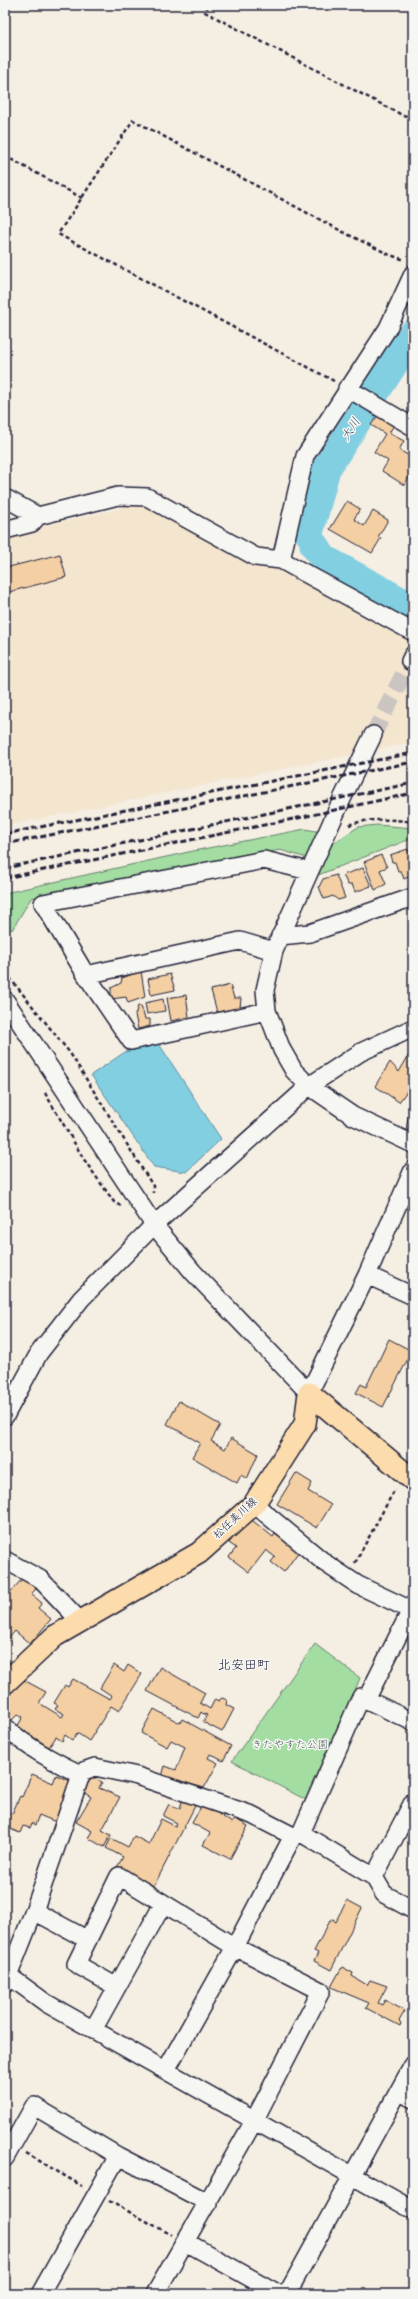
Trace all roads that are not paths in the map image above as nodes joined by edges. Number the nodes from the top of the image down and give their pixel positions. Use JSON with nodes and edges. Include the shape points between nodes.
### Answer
{"nodes":[{"id":1,"x":410,"y":268,"type":"edge"},
{"id":2,"x":347,"y":388,"type":"junction"},
{"id":3,"x":413,"y":427,"type":"edge"},
{"id":4,"x":5,"y":498,"type":"edge"},
{"id":5,"x":38,"y":516,"type":"junction"},
{"id":6,"x":5,"y":530,"type":"edge"},
{"id":7,"x":281,"y":560,"type":"junction"},
{"id":8,"x":413,"y":632,"type":"edge"},
{"id":9,"x":373,"y":735,"type":"tunnel mouth"},
{"id":10,"x":309,"y":871,"type":"junction"},
{"id":11,"x":413,"y":897,"type":"edge"},
{"id":12,"x":277,"y":943,"type":"junction"},
{"id":13,"x":86,"y":975,"type":"junction"},
{"id":14,"x":5,"y":1000,"type":"edge"},
{"id":15,"x":267,"y":1011,"type":"junction"},
{"id":16,"x":413,"y":1028,"type":"edge"},
{"id":17,"x":309,"y":1086,"type":"junction"},
{"id":18,"x":413,"y":1144,"type":"edge"},
{"id":19,"x":413,"y":1170,"type":"edge"},
{"id":20,"x":154,"y":1225,"type":"junction"},
{"id":21,"x":367,"y":1274,"type":"junction"},
{"id":22,"x":413,"y":1296,"type":"edge"},
{"id":23,"x":309,"y":1393,"type":"junction"},
{"id":24,"x":5,"y":1416,"type":"edge"},
{"id":25,"x":409,"y":1476,"type":"edge"},
{"id":26,"x":254,"y":1504,"type":"junction"},
{"id":27,"x":5,"y":1560,"type":"edge"},
{"id":28,"x":412,"y":1611,"type":"edge"},
{"id":29,"x":80,"y":1621,"type":"junction"},
{"id":30,"x":5,"y":1683,"type":"edge"},
{"id":31,"x":366,"y":1700,"type":"junction"},
{"id":32,"x":413,"y":1722,"type":"edge"},
{"id":33,"x":5,"y":1728,"type":"edge"},
{"id":34,"x":82,"y":1772,"type":"junction"},
{"id":35,"x":413,"y":1802,"type":"edge"},
{"id":36,"x":297,"y":1834,"type":"junction"},
{"id":37,"x":374,"y":1877,"type":"junction"},
{"id":38,"x":163,"y":1904,"type":"junction"},
{"id":39,"x":413,"y":1910,"type":"edge"},
{"id":40,"x":34,"y":1911,"type":"junction"},
{"id":41,"x":88,"y":1940,"type":"junction"},
{"id":42,"x":235,"y":1947,"type":"junction"},
{"id":43,"x":6,"y":1978,"type":"edge"},
{"id":44,"x":117,"y":1987,"type":"junction"},
{"id":45,"x":93,"y":2030,"type":"junction"},
{"id":46,"x":413,"y":2065,"type":"edge"},
{"id":47,"x":166,"y":2070,"type":"junction"},
{"id":48,"x":406,"y":2095,"type":"edge"},
{"id":49,"x":254,"y":2121,"type":"junction"},
{"id":50,"x":8,"y":2152,"type":"edge"},
{"id":51,"x":118,"y":2156,"type":"junction"},
{"id":52,"x":353,"y":2176,"type":"junction"},
{"id":53,"x":209,"y":2203,"type":"junction"},
{"id":54,"x":413,"y":2210,"type":"edge"},
{"id":55,"x":186,"y":2242,"type":"junction"},
{"id":56,"x":40,"y":2294,"type":"edge"},
{"id":57,"x":155,"y":2294,"type":"edge"},
{"id":58,"x":279,"y":2294,"type":"edge"},
{"id":59,"x":287,"y":2294,"type":"edge"}],
"edges":[{"from":1,"to":2,"type":"street","via":[[388,328]]},
{"from":2,"to":3,"type":"street"},
{"from":2,"to":7,"type":"street","via":[[305,456]]},
{"from":4,"to":5,"type":"street"},
{"from":5,"to":6,"type":"street","via":[[32,523]]},
{"from":5,"to":7,"type":"street","via":[[118,496],[147,497],[256,557]]},
{"from":7,"to":8,"type":"street"},
{"from":9,"to":10,"type":"street"},
{"from":10,"to":12,"type":"street"},
{"from":10,"to":13,"type":"street","via":[[264,860],[42,903]]},
{"from":11,"to":12,"type":"street"},
{"from":12,"to":13,"type":"street","via":[[240,941]]},
{"from":12,"to":15,"type":"street","via":[[266,990]]},
{"from":13,"to":15,"type":"street","via":[[131,1041]]},
{"from":14,"to":20,"type":"street"},
{"from":15,"to":17,"type":"street","via":[[282,1050],[294,1071]]},
{"from":16,"to":17,"type":"street","via":[[361,1052]]},
{"from":17,"to":18,"type":"street","via":[[353,1116]]},
{"from":17,"to":20,"type":"street"},
{"from":19,"to":21,"type":"street"},
{"from":20,"to":23,"type":"street","via":[[193,1272]]},
{"from":20,"to":24,"type":"street","via":[[81,1299],[39,1354]]},
{"from":21,"to":22,"type":"street"},
{"from":21,"to":23,"type":"street"},
{"from":23,"to":25,"type":"main road"},
{"from":23,"to":26,"type":"main road","name":"松任美川線","via":[[305,1424]]},
{"from":26,"to":28,"type":"street","via":[[347,1578]]},
{"from":26,"to":29,"type":"main road","name":"松任美川線","via":[[200,1553]]},
{"from":27,"to":29,"type":"street","via":[[40,1579]]},
{"from":28,"to":31,"type":"street"},
{"from":29,"to":30,"type":"main road","name":"松任美川線","via":[[55,1636]]},
{"from":31,"to":32,"type":"street"},
{"from":31,"to":36,"type":"street","via":[[361,1697]]},
{"from":33,"to":34,"type":"street","via":[[22,1743],[52,1761],[78,1773]]},
{"from":34,"to":36,"type":"street","via":[[95,1767],[137,1776],[252,1815]]},
{"from":34,"to":40,"type":"street"},
{"from":35,"to":37,"type":"street"},
{"from":36,"to":37,"type":"street"},
{"from":36,"to":42,"type":"street"},
{"from":37,"to":39,"type":"street","via":[[384,1894]]},
{"from":38,"to":41,"type":"street","via":[[119,1876]]},
{"from":38,"to":42,"type":"street"},
{"from":38,"to":44,"type":"street"},
{"from":40,"to":41,"type":"street"},
{"from":40,"to":43,"type":"street"},
{"from":41,"to":44,"type":"street","via":[[76,1964]]},
{"from":42,"to":47,"type":"street"},
{"from":42,"to":49,"type":"street","via":[[321,1991]]},
{"from":43,"to":45,"type":"street"},
{"from":44,"to":45,"type":"street"},
{"from":45,"to":47,"type":"street"},
{"from":46,"to":48,"type":"street"},
{"from":47,"to":49,"type":"street"},
{"from":48,"to":52,"type":"street"},
{"from":49,"to":52,"type":"street"},
{"from":49,"to":53,"type":"street"},
{"from":50,"to":51,"type":"street","via":[[34,2106]]},
{"from":51,"to":53,"type":"street"},
{"from":51,"to":56,"type":"street"},
{"from":52,"to":54,"type":"street"},
{"from":52,"to":59,"type":"street"},
{"from":53,"to":55,"type":"street"},
{"from":55,"to":57,"type":"street"},
{"from":55,"to":58,"type":"street"}]}
